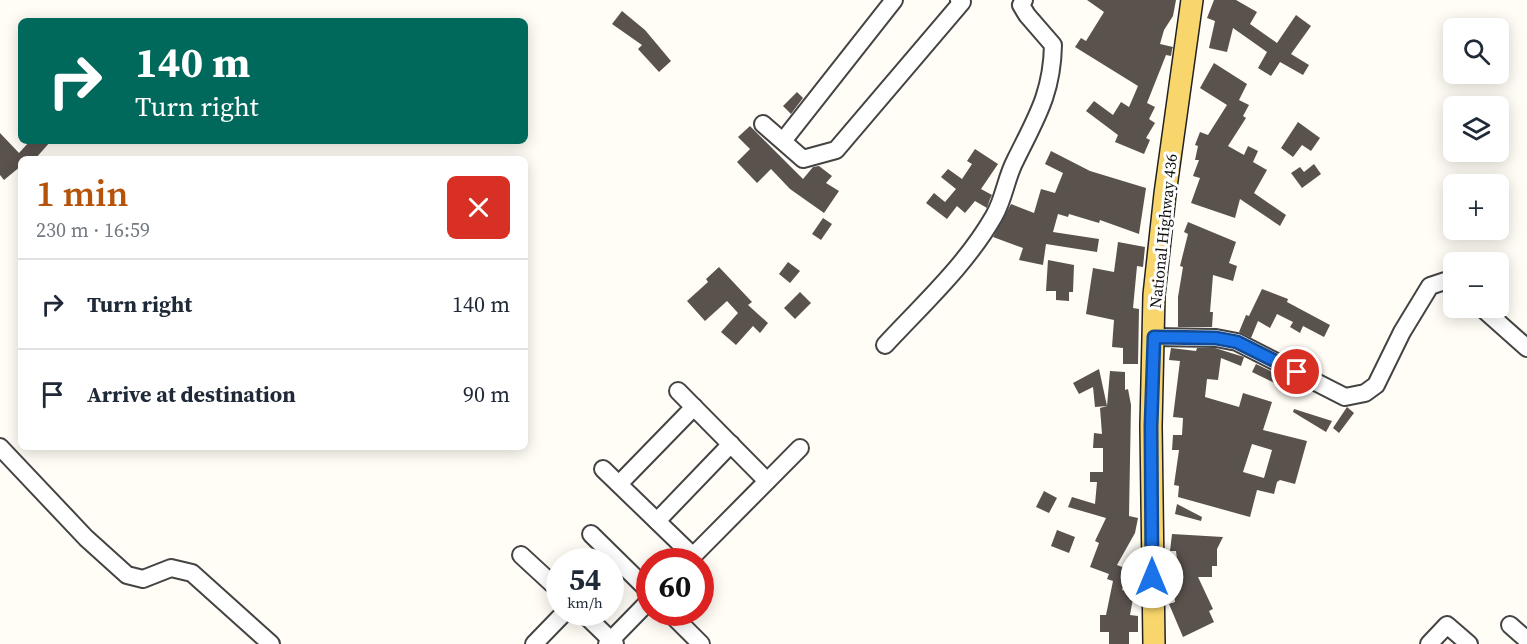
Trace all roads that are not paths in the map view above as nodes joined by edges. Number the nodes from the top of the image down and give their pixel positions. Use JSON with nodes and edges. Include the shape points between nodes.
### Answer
{"nodes":[{"id":1,"x":894,"y":0,"type":"edge"},
{"id":2,"x":959,"y":0,"type":"edge"},
{"id":3,"x":1024,"y":0,"type":"edge"},
{"id":4,"x":1192,"y":0,"type":"edge"},
{"id":5,"x":763,"y":124,"type":"dead end"},
{"id":6,"x":783,"y":141,"type":"junction"},
{"id":7,"x":1443,"y":282,"type":"edge"},
{"id":8,"x":1493,"y":318,"type":"edge"},
{"id":9,"x":1154,"y":337,"type":"junction"},
{"id":10,"x":885,"y":345,"type":"dead end"},
{"id":11,"x":1527,"y":348,"type":"edge"},
{"id":12,"x":678,"y":391,"type":"dead end"},
{"id":13,"x":694,"y":407,"type":"junction"},
{"id":14,"x":731,"y":444,"type":"junction"},
{"id":15,"x":0,"y":447,"type":"edge"},
{"id":16,"x":800,"y":448,"type":"dead end"},
{"id":17,"x":603,"y":469,"type":"dead end"},
{"id":18,"x":767,"y":480,"type":"junction"},
{"id":19,"x":619,"y":484,"type":"junction"},
{"id":20,"x":657,"y":520,"type":"junction"},
{"id":21,"x":591,"y":534,"type":"dead end"},
{"id":22,"x":681,"y":548,"type":"edge"},
{"id":23,"x":700,"y":548,"type":"edge"},
{"id":24,"x":522,"y":555,"type":"dead end"},
{"id":25,"x":546,"y":578,"type":"edge"},
{"id":26,"x":636,"y":578,"type":"edge"},
{"id":27,"x":636,"y":615,"type":"edge"},
{"id":28,"x":1510,"y":625,"type":"dead end"},
{"id":29,"x":551,"y":626,"type":"edge"},
{"id":30,"x":595,"y":626,"type":"edge"},
{"id":31,"x":683,"y":626,"type":"edge"},
{"id":32,"x":1527,"y":640,"type":"edge"},
{"id":33,"x":611,"y":643,"type":"edge"},
{"id":34,"x":271,"y":644,"type":"edge"},
{"id":35,"x":534,"y":644,"type":"edge"},
{"id":36,"x":701,"y":644,"type":"edge"},
{"id":37,"x":1154,"y":644,"type":"edge"},
{"id":38,"x":1429,"y":644,"type":"edge"},
{"id":39,"x":1469,"y":644,"type":"edge"}],
"edges":[{"from":1,"to":6,"type":"street"},
{"from":2,"to":6,"type":"street","via":[[962,2],[836,150],[803,159]]},
{"from":3,"to":10,"type":"street","via":[[1021,4],[1027,15],[1053,45],[1053,72],[1046,99],[1010,170],[993,217],[971,253]]},
{"from":4,"to":9,"type":"main road","name":"National Highway 436","via":[[1158,245]]},
{"from":5,"to":6,"type":"street"},
{"from":7,"to":9,"type":"street","via":[[1430,286],[1376,385],[1353,397],[1345,397],[1237,342]]},
{"from":8,"to":11,"type":"street"},
{"from":9,"to":37,"type":"main road","name":"National Highway 436"},
{"from":12,"to":13,"type":"street"},
{"from":13,"to":14,"type":"street"},
{"from":13,"to":19,"type":"street"},
{"from":14,"to":18,"type":"street"},
{"from":14,"to":20,"type":"street"},
{"from":15,"to":34,"type":"street","via":[[127,575],[143,579],[171,568],[192,573]]},
{"from":16,"to":18,"type":"street"},
{"from":17,"to":19,"type":"street"},
{"from":18,"to":23,"type":"street"},
{"from":19,"to":20,"type":"street"},
{"from":20,"to":22,"type":"street"},
{"from":21,"to":26,"type":"street"},
{"from":24,"to":25,"type":"street"},
{"from":27,"to":33,"type":"street"},
{"from":28,"to":32,"type":"street"},
{"from":29,"to":35,"type":"street"},
{"from":30,"to":33,"type":"street"},
{"from":31,"to":36,"type":"street"},
{"from":38,"to":39,"type":"street","via":[[1447,625]]}]}
